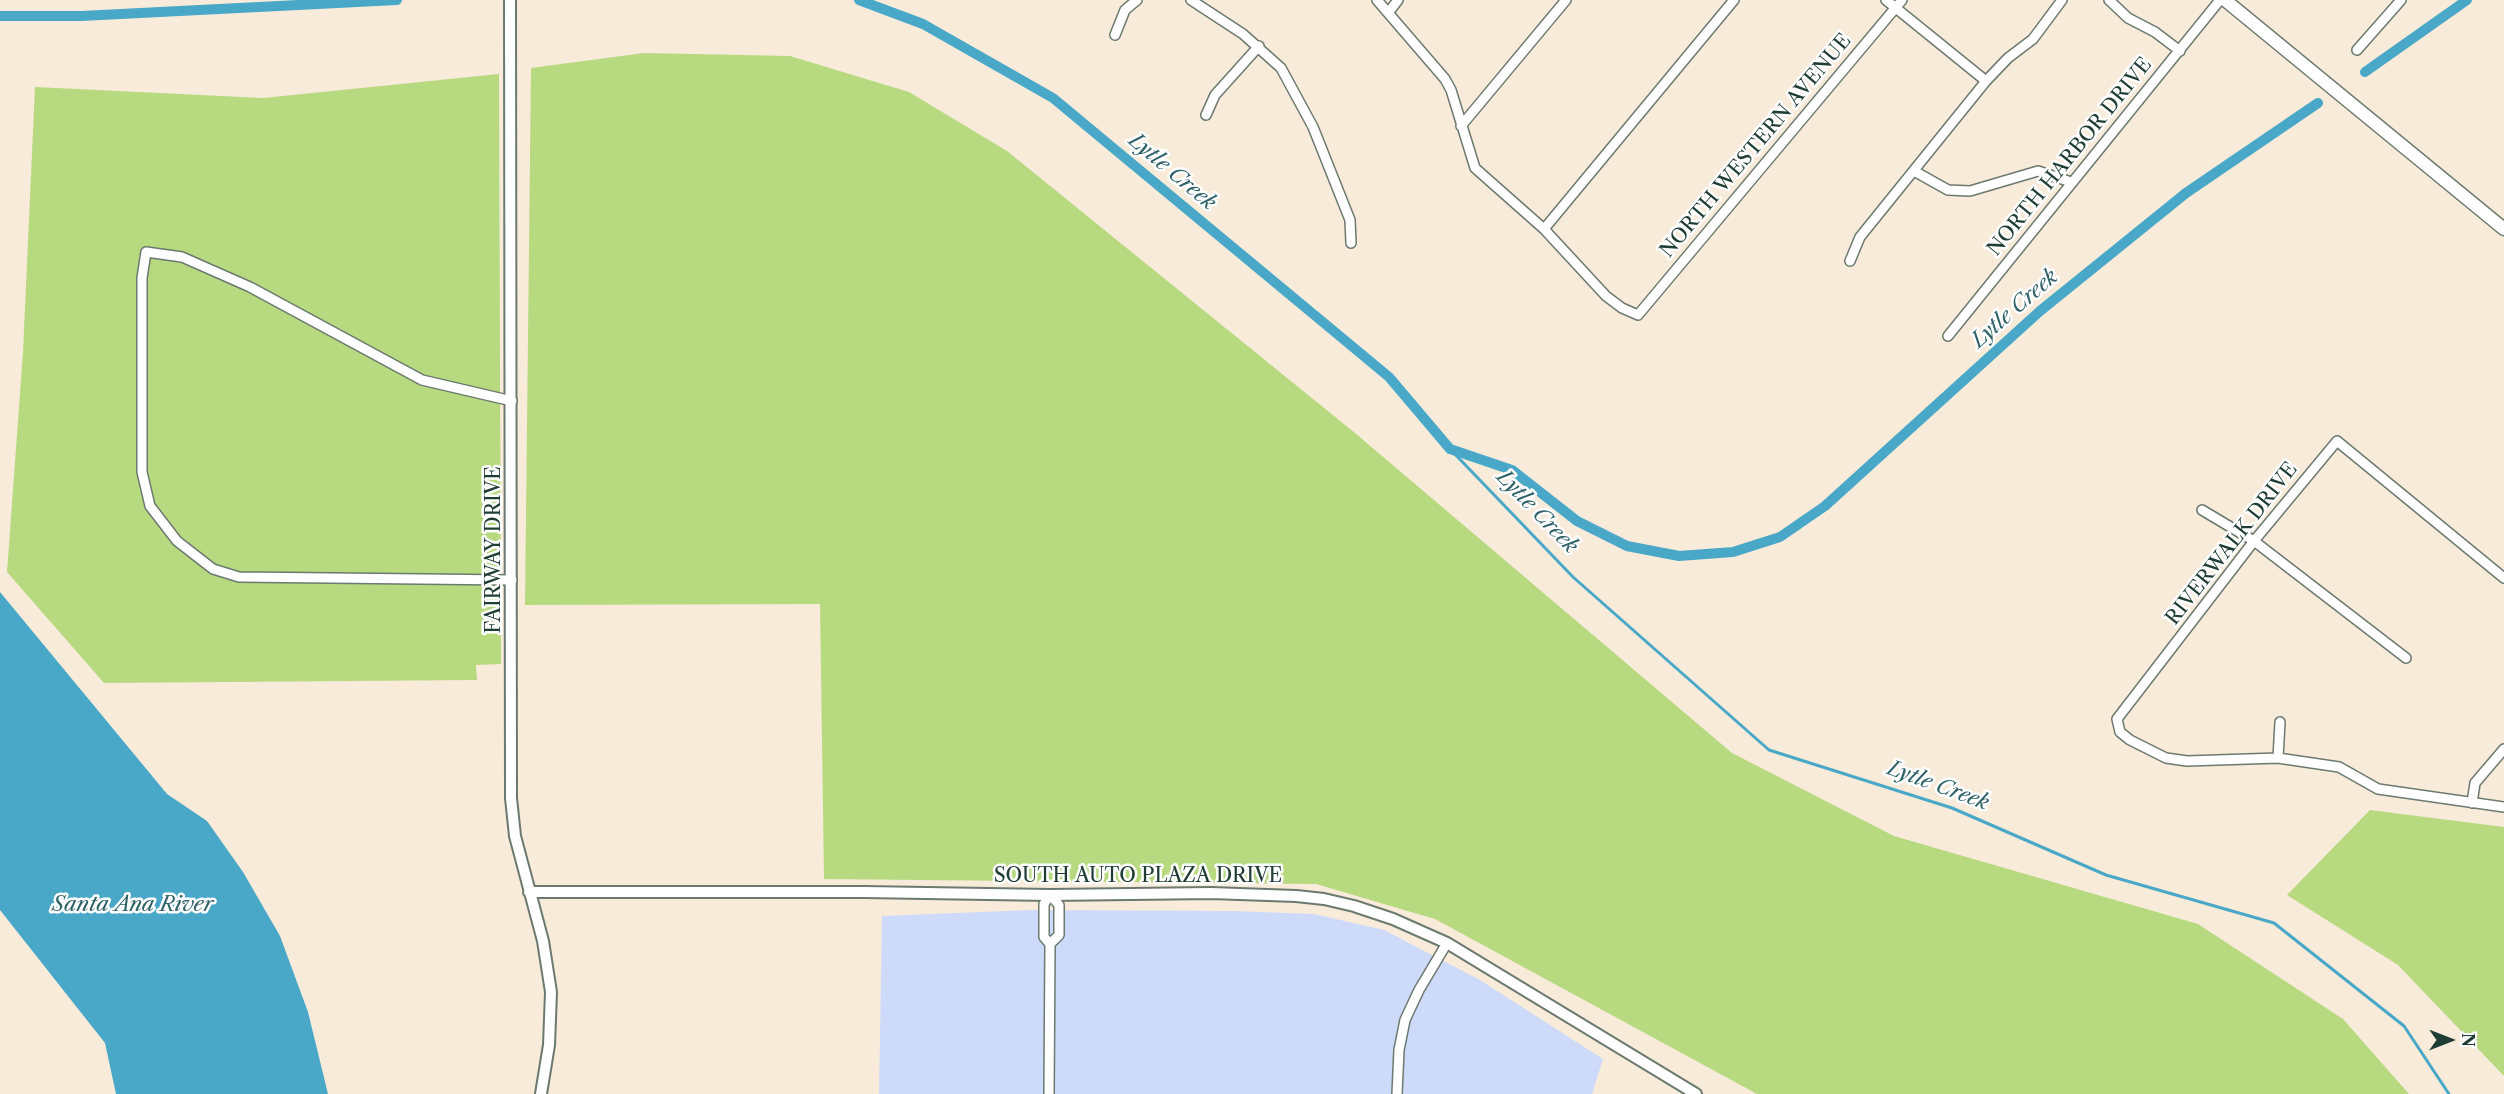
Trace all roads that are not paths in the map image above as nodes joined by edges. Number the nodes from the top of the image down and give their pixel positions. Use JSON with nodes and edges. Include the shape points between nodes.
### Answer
{"nodes":[{"id":1,"x":510,"y":0,"type":"edge"},
{"id":2,"x":1137,"y":0,"type":"edge"},
{"id":3,"x":1191,"y":0,"type":"edge"},
{"id":4,"x":1377,"y":0,"type":"edge"},
{"id":5,"x":1398,"y":0,"type":"edge"},
{"id":6,"x":1566,"y":0,"type":"edge"},
{"id":7,"x":1734,"y":0,"type":"edge"},
{"id":8,"x":1886,"y":0,"type":"edge"},
{"id":9,"x":2062,"y":0,"type":"edge"},
{"id":10,"x":2109,"y":0,"type":"edge"},
{"id":11,"x":2220,"y":0,"type":"edge"},
{"id":12,"x":2225,"y":0,"type":"edge"},
{"id":13,"x":2401,"y":0,"type":"edge"},
{"id":14,"x":1899,"y":4,"type":"edge"},
{"id":15,"x":1388,"y":13,"type":"junction"},
{"id":16,"x":1115,"y":35,"type":"dead end"},
{"id":17,"x":1259,"y":46,"type":"junction"},
{"id":18,"x":2357,"y":50,"type":"dead end"},
{"id":19,"x":2180,"y":51,"type":"junction"},
{"id":20,"x":1986,"y":81,"type":"junction"},
{"id":21,"x":1206,"y":115,"type":"dead end"},
{"id":22,"x":1461,"y":126,"type":"junction"},
{"id":23,"x":1914,"y":171,"type":"junction"},
{"id":24,"x":2071,"y":182,"type":"junction"},
{"id":25,"x":1544,"y":229,"type":"junction"},
{"id":26,"x":2504,"y":229,"type":"edge"},
{"id":27,"x":1351,"y":243,"type":"dead end"},
{"id":28,"x":1850,"y":261,"type":"dead end"},
{"id":29,"x":1948,"y":336,"type":"dead end"},
{"id":30,"x":512,"y":401,"type":"junction"},
{"id":31,"x":2202,"y":510,"type":"dead end"},
{"id":32,"x":2254,"y":541,"type":"junction"},
{"id":33,"x":2504,"y":578,"type":"edge"},
{"id":34,"x":512,"y":580,"type":"junction"},
{"id":35,"x":2406,"y":658,"type":"dead end"},
{"id":36,"x":2280,"y":722,"type":"dead end"},
{"id":37,"x":2504,"y":749,"type":"edge"},
{"id":38,"x":2278,"y":758,"type":"junction"},
{"id":39,"x":2472,"y":803,"type":"junction"},
{"id":40,"x":2504,"y":807,"type":"edge"},
{"id":41,"x":529,"y":892,"type":"junction"},
{"id":42,"x":1050,"y":895,"type":"junction"},
{"id":43,"x":1447,"y":943,"type":"junction"},
{"id":44,"x":1050,"y":944,"type":"junction"},
{"id":45,"x":541,"y":1094,"type":"edge"},
{"id":46,"x":1049,"y":1094,"type":"edge"},
{"id":47,"x":1397,"y":1094,"type":"edge"},
{"id":48,"x":1696,"y":1094,"type":"edge"}],
"edges":[{"from":1,"to":30,"type":"street","name":"FAIRWAY DRIVE"},
{"from":2,"to":16,"type":"street","via":[[1125,10]]},
{"from":3,"to":17,"type":"street"},
{"from":4,"to":15,"type":"street"},
{"from":5,"to":15,"type":"street"},
{"from":6,"to":22,"type":"street"},
{"from":7,"to":25,"type":"street"},
{"from":8,"to":14,"type":"street"},
{"from":9,"to":20,"type":"street","via":[[2032,39]]},
{"from":10,"to":19,"type":"street","via":[[2128,18]]},
{"from":11,"to":19,"type":"street","name":"NORTH HARBOR DRIVE"},
{"from":12,"to":26,"type":"main road"},
{"from":13,"to":18,"type":"street"},
{"from":14,"to":20,"type":"street"},
{"from":14,"to":25,"type":"street","name":"NORTH WESTERN AVENUE","via":[[1638,315],[1606,296]]},
{"from":15,"to":22,"type":"street","via":[[1445,79]]},
{"from":17,"to":21,"type":"street","via":[[1215,94]]},
{"from":17,"to":27,"type":"street","via":[[1281,68],[1313,127],[1350,220]]},
{"from":19,"to":24,"type":"street","name":"NORTH HARBOR DRIVE"},
{"from":20,"to":23,"type":"street"},
{"from":22,"to":25,"type":"street","via":[[1475,168]]},
{"from":23,"to":24,"type":"street","via":[[1947,190],[1970,191],[2038,171]]},
{"from":23,"to":28,"type":"street","via":[[1860,237]]},
{"from":24,"to":29,"type":"street","name":"NORTH HARBOR DRIVE"},
{"from":30,"to":34,"type":"street","name":"FAIRWAY DRIVE"},
{"from":30,"to":34,"type":"street","via":[[422,380],[250,287],[182,256],[146,252],[142,278],[142,472],[150,506],[177,542],[213,569],[239,577]]},
{"from":31,"to":32,"type":"street"},
{"from":32,"to":33,"type":"street","name":"RIVERWALK DRIVE","via":[[2337,441]]},
{"from":32,"to":35,"type":"street"},
{"from":32,"to":38,"type":"street","name":"RIVERWALK DRIVE","via":[[2117,718],[2120,732],[2166,758]]},
{"from":34,"to":41,"type":"street","name":"FAIRWAY DRIVE","via":[[511,798],[515,836]]},
{"from":36,"to":38,"type":"street"},
{"from":37,"to":39,"type":"street","via":[[2475,783]]},
{"from":38,"to":39,"type":"street","via":[[2339,767],[2378,789]]},
{"from":39,"to":40,"type":"street"},
{"from":41,"to":42,"type":"street","name":"SOUTH AUTO PLAZA DRIVE"},
{"from":41,"to":45,"type":"street","name":"FAIRWAY DRIVE","via":[[543,941],[551,992],[549,1045]]},
{"from":42,"to":43,"type":"street","name":"SOUTH AUTO PLAZA DRIVE","via":[[1296,896],[1354,906]]},
{"from":42,"to":44,"type":"street","via":[[1044,904],[1044,937]]},
{"from":42,"to":44,"type":"street","via":[[1059,905],[1059,935]]},
{"from":43,"to":47,"type":"street","via":[[1405,1020]]},
{"from":43,"to":48,"type":"street","name":"SOUTH AUTO PLAZA DRIVE"},
{"from":44,"to":46,"type":"street"}]}
